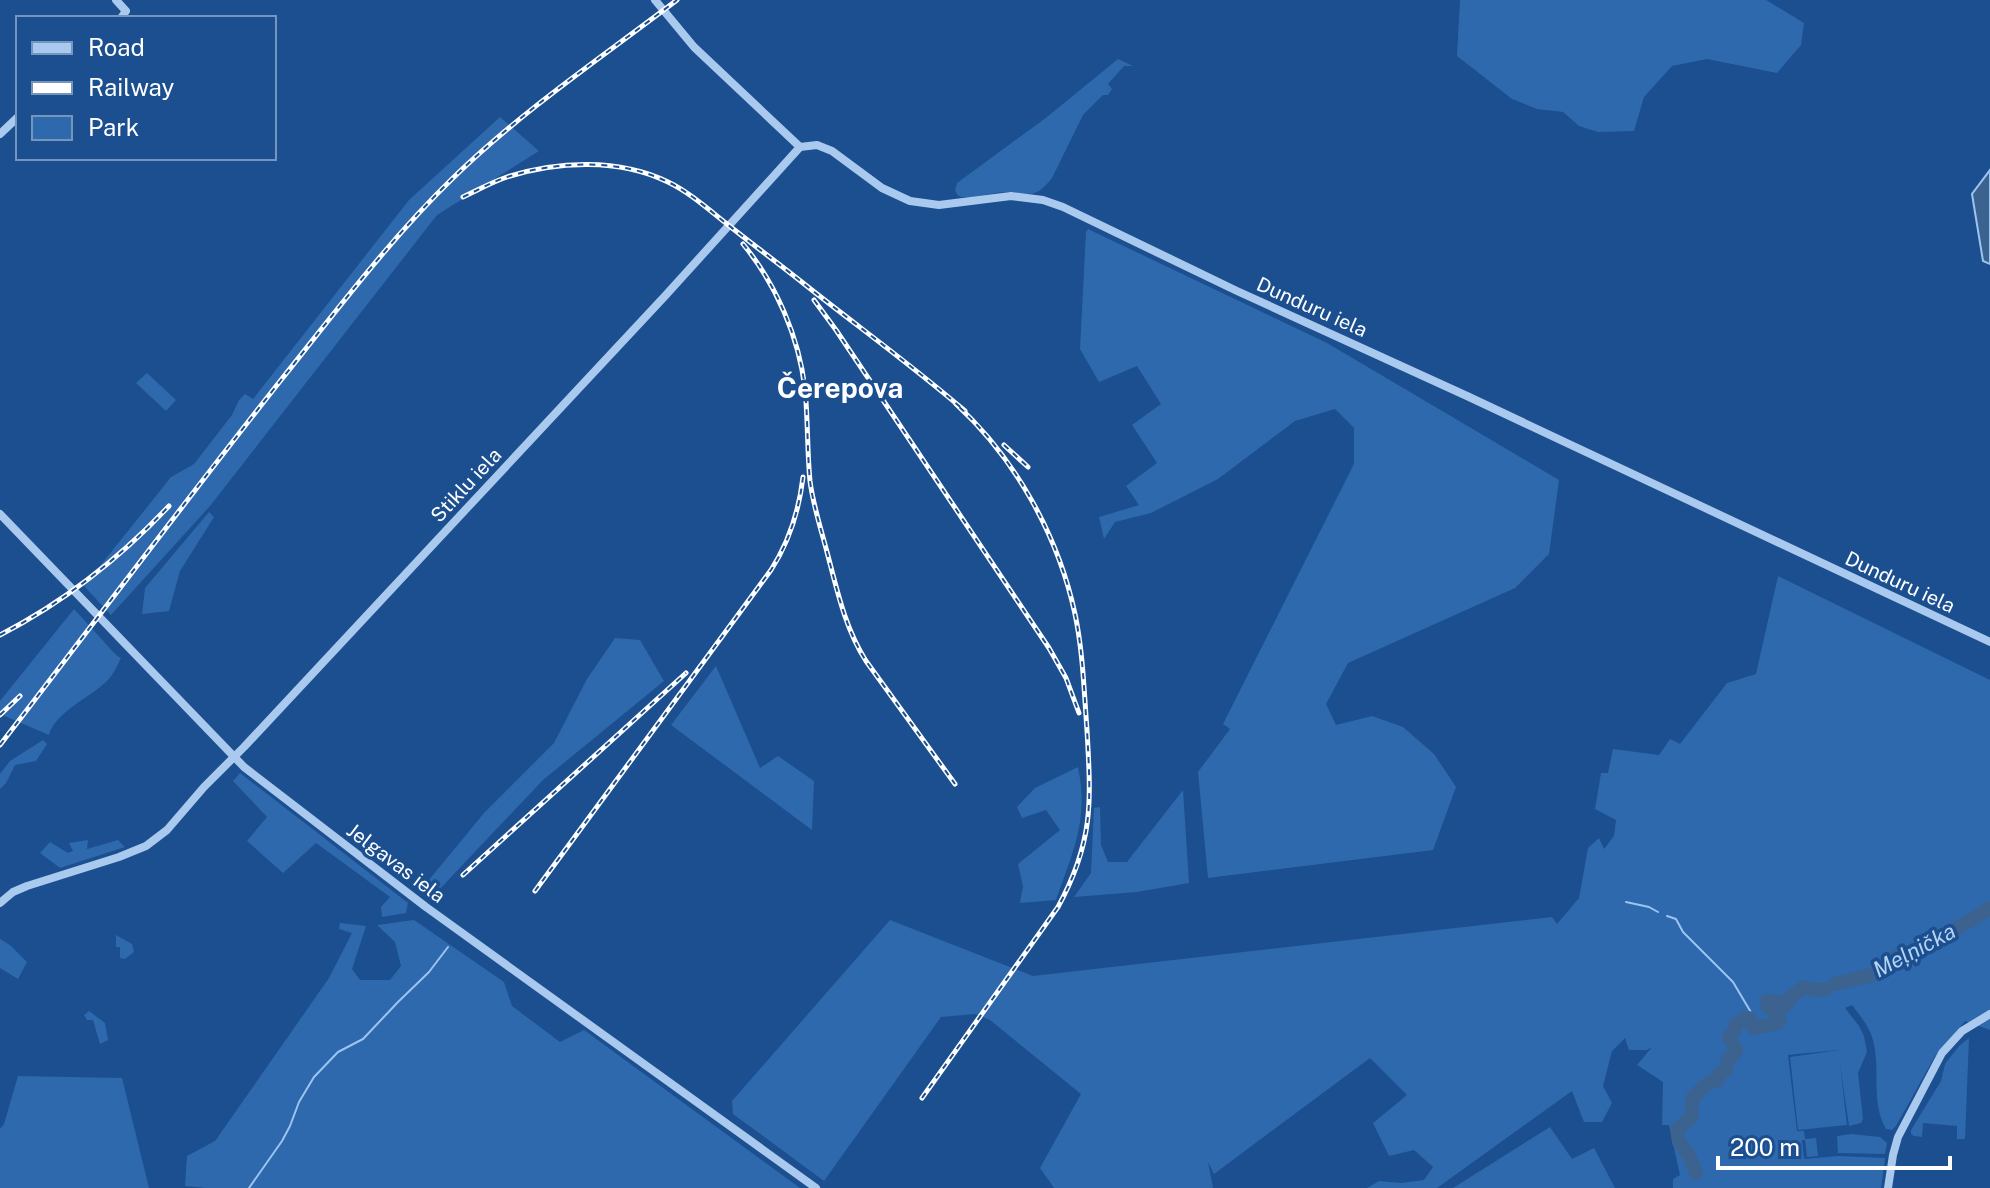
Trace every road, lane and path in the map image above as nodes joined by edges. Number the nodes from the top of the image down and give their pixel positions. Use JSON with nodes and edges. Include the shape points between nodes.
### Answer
{"nodes":[{"id":1,"x":116,"y":0,"type":"edge"},
{"id":2,"x":656,"y":1,"type":"edge"},
{"id":3,"x":124,"y":14,"type":"edge"},
{"id":4,"x":16,"y":119,"type":"edge"},
{"id":5,"x":0,"y":134,"type":"edge"},
{"id":6,"x":800,"y":147,"type":"junction"},
{"id":7,"x":0,"y":514,"type":"edge"},
{"id":8,"x":1990,"y":642,"type":"edge"},
{"id":9,"x":234,"y":757,"type":"junction"},
{"id":10,"x":0,"y":903,"type":"edge"},
{"id":11,"x":1990,"y":1014,"type":"edge"},
{"id":12,"x":816,"y":1188,"type":"edge"},
{"id":13,"x":1888,"y":1188,"type":"edge"}],
"edges":[{"from":1,"to":3,"type":"street"},
{"from":2,"to":6,"type":"street","via":[[694,47]]},
{"from":4,"to":5,"type":"street"},
{"from":6,"to":8,"type":"street","name":"Dunduru iela","via":[[817,145],[832,151],[882,188],[910,201],[939,205],[1011,196],[1063,207]]},
{"from":6,"to":9,"type":"street","name":"Stiklu iela"},
{"from":7,"to":9,"type":"street","name":"Jelgavas iela"},
{"from":9,"to":10,"type":"street","name":"Stiklu iela","via":[[152,842],[13,892]]},
{"from":9,"to":12,"type":"street","name":"Jelgavas iela","via":[[426,907]]},
{"from":11,"to":13,"type":"street","via":[[1962,1031],[1942,1053],[1898,1137]]}]}
